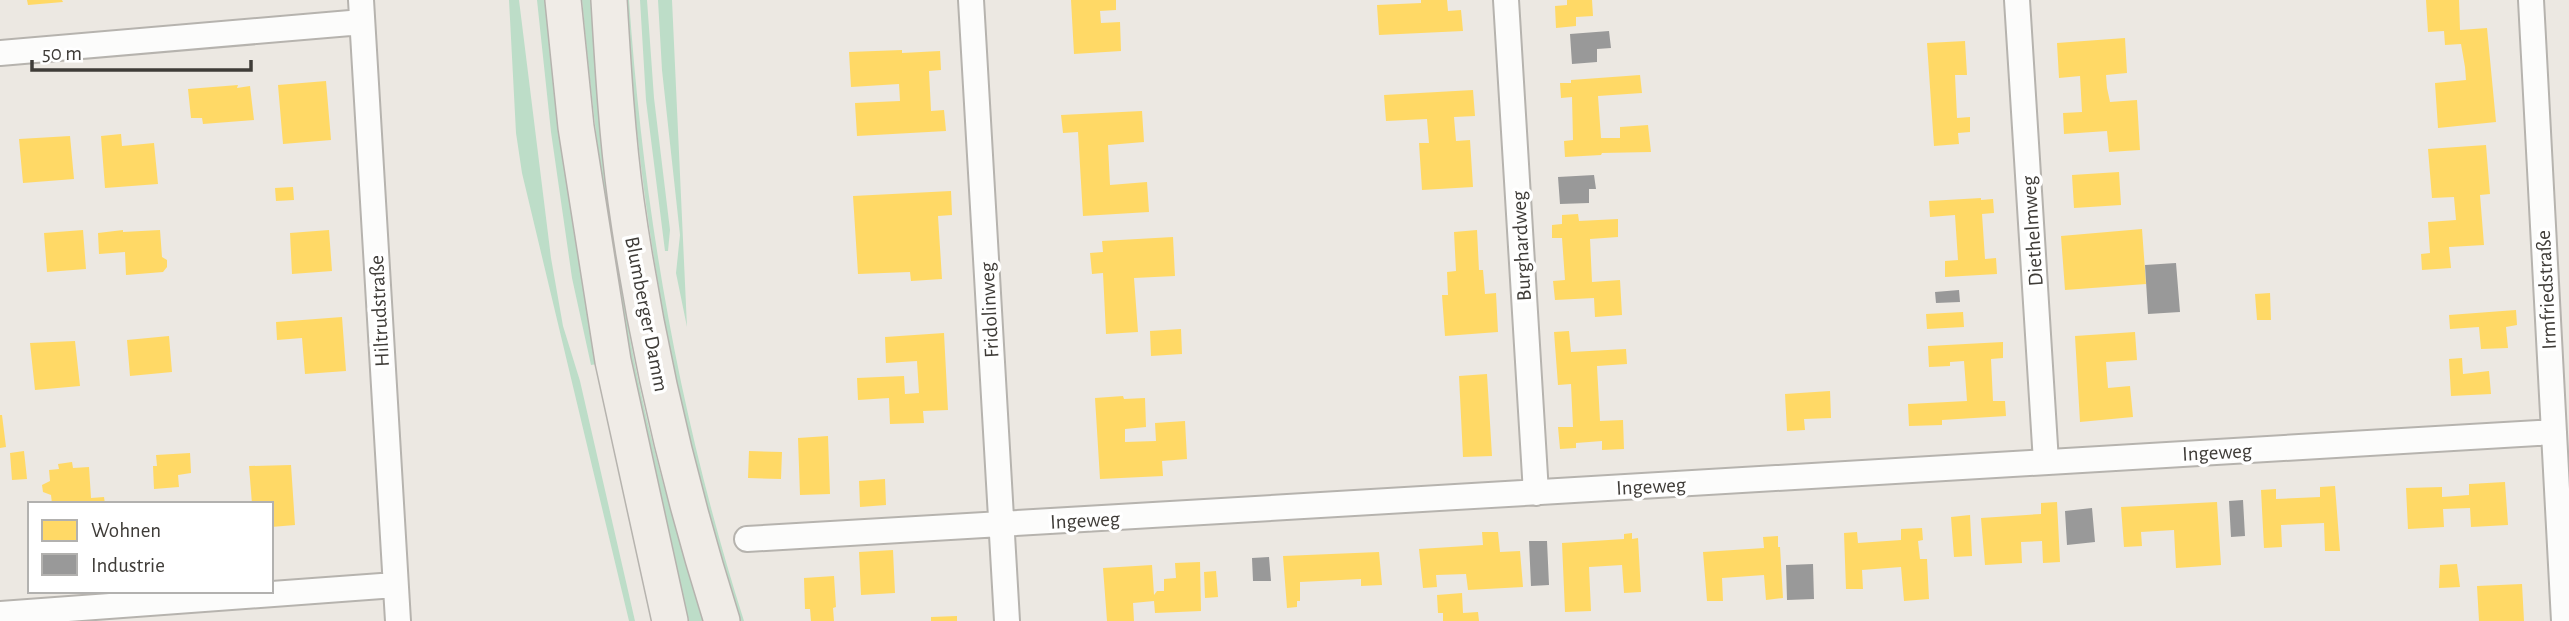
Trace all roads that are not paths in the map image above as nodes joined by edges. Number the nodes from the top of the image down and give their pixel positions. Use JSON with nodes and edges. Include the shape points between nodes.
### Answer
{"nodes":[{"id":1,"x":563,"y":0,"type":"edge"},
{"id":2,"x":609,"y":0,"type":"edge"},
{"id":3,"x":971,"y":0,"type":"edge"},
{"id":4,"x":1506,"y":0,"type":"edge"},
{"id":5,"x":2017,"y":0,"type":"edge"},
{"id":6,"x":2531,"y":0,"type":"edge"},
{"id":7,"x":362,"y":11,"type":"edge"},
{"id":8,"x":0,"y":53,"type":"edge"},
{"id":9,"x":2560,"y":383,"type":"edge"},
{"id":10,"x":2554,"y":432,"type":"junction"},
{"id":11,"x":2046,"y":462,"type":"junction"},
{"id":12,"x":1536,"y":493,"type":"junction"},
{"id":13,"x":1002,"y":525,"type":"junction"},
{"id":14,"x":747,"y":539,"type":"dead end"},
{"id":15,"x":395,"y":585,"type":"junction"},
{"id":16,"x":0,"y":614,"type":"edge"},
{"id":17,"x":398,"y":621,"type":"edge"},
{"id":18,"x":670,"y":621,"type":"edge"},
{"id":19,"x":722,"y":621,"type":"edge"},
{"id":20,"x":1007,"y":621,"type":"edge"},
{"id":21,"x":2564,"y":621,"type":"edge"}],
"edges":[{"from":1,"to":18,"type":"main road","name":"Blumberger Damm","via":[[578,140],[612,361]]},
{"from":2,"to":19,"type":"main road","name":"Blumberger Damm","via":[[626,202],[686,498]]},
{"from":3,"to":13,"type":"street","name":"Fridolinweg"},
{"from":4,"to":12,"type":"street","name":"Burghardweg"},
{"from":5,"to":11,"type":"street","name":"Diethelmweg"},
{"from":6,"to":9,"type":"street","name":"Irmfriedstraße"},
{"from":7,"to":8,"type":"street"},
{"from":7,"to":15,"type":"street","name":"Hiltrudstraße"},
{"from":9,"to":10,"type":"street","name":"Irmfriedstraße"},
{"from":10,"to":11,"type":"street","name":"Ingeweg"},
{"from":10,"to":21,"type":"street","name":"Irmfriedstraße"},
{"from":11,"to":12,"type":"street","name":"Ingeweg"},
{"from":12,"to":13,"type":"street","name":"Ingeweg"},
{"from":13,"to":14,"type":"street","name":"Ingeweg"},
{"from":13,"to":20,"type":"street","name":"Fridolinweg"},
{"from":15,"to":16,"type":"street"},
{"from":15,"to":17,"type":"street","name":"Hiltrudstraße"}]}
